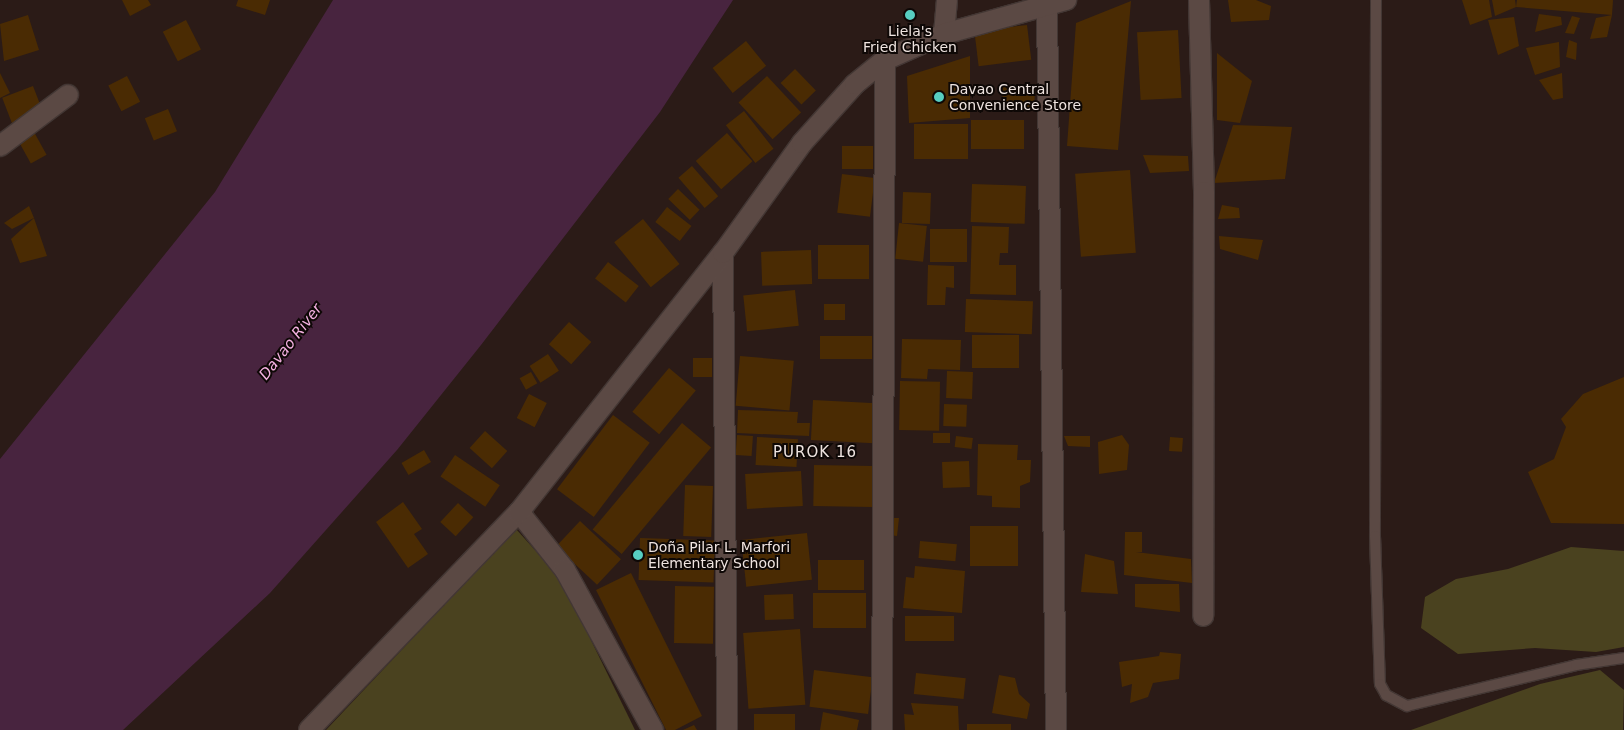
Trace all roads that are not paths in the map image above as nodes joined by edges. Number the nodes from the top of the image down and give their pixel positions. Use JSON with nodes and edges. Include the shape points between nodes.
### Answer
{"nodes":[{"id":1,"x":947,"y":0,"type":"edge"},
{"id":2,"x":1066,"y":0,"type":"edge"},
{"id":3,"x":1199,"y":0,"type":"edge"},
{"id":4,"x":1376,"y":0,"type":"edge"},
{"id":5,"x":1047,"y":6,"type":"junction"},
{"id":6,"x":944,"y":34,"type":"junction"},
{"id":7,"x":885,"y":60,"type":"junction"},
{"id":8,"x":68,"y":95,"type":"dead end"},
{"id":9,"x":0,"y":146,"type":"edge"},
{"id":10,"x":723,"y":253,"type":"junction"},
{"id":11,"x":519,"y":512,"type":"junction"},
{"id":12,"x":1203,"y":616,"type":"dead end"},
{"id":13,"x":1624,"y":658,"type":"edge"},
{"id":14,"x":309,"y":730,"type":"edge"},
{"id":15,"x":652,"y":730,"type":"edge"},
{"id":16,"x":727,"y":730,"type":"edge"},
{"id":17,"x":882,"y":730,"type":"edge"},
{"id":18,"x":1056,"y":730,"type":"edge"}],
"edges":[{"from":1,"to":6,"type":"street"},
{"from":2,"to":5,"type":"street"},
{"from":3,"to":12,"type":"street","via":[[1204,192]]},
{"from":4,"to":13,"type":"lane","via":[[1375,536],[1380,684],[1386,695],[1407,706],[1576,665]]},
{"from":5,"to":6,"type":"street"},
{"from":5,"to":18,"type":"street"},
{"from":6,"to":7,"type":"street"},
{"from":7,"to":10,"type":"street","via":[[855,84],[802,143]]},
{"from":7,"to":17,"type":"street"},
{"from":8,"to":9,"type":"street"},
{"from":10,"to":11,"type":"street"},
{"from":10,"to":16,"type":"street"},
{"from":11,"to":14,"type":"street"},
{"from":11,"to":15,"type":"street","via":[[565,570]]}]}
